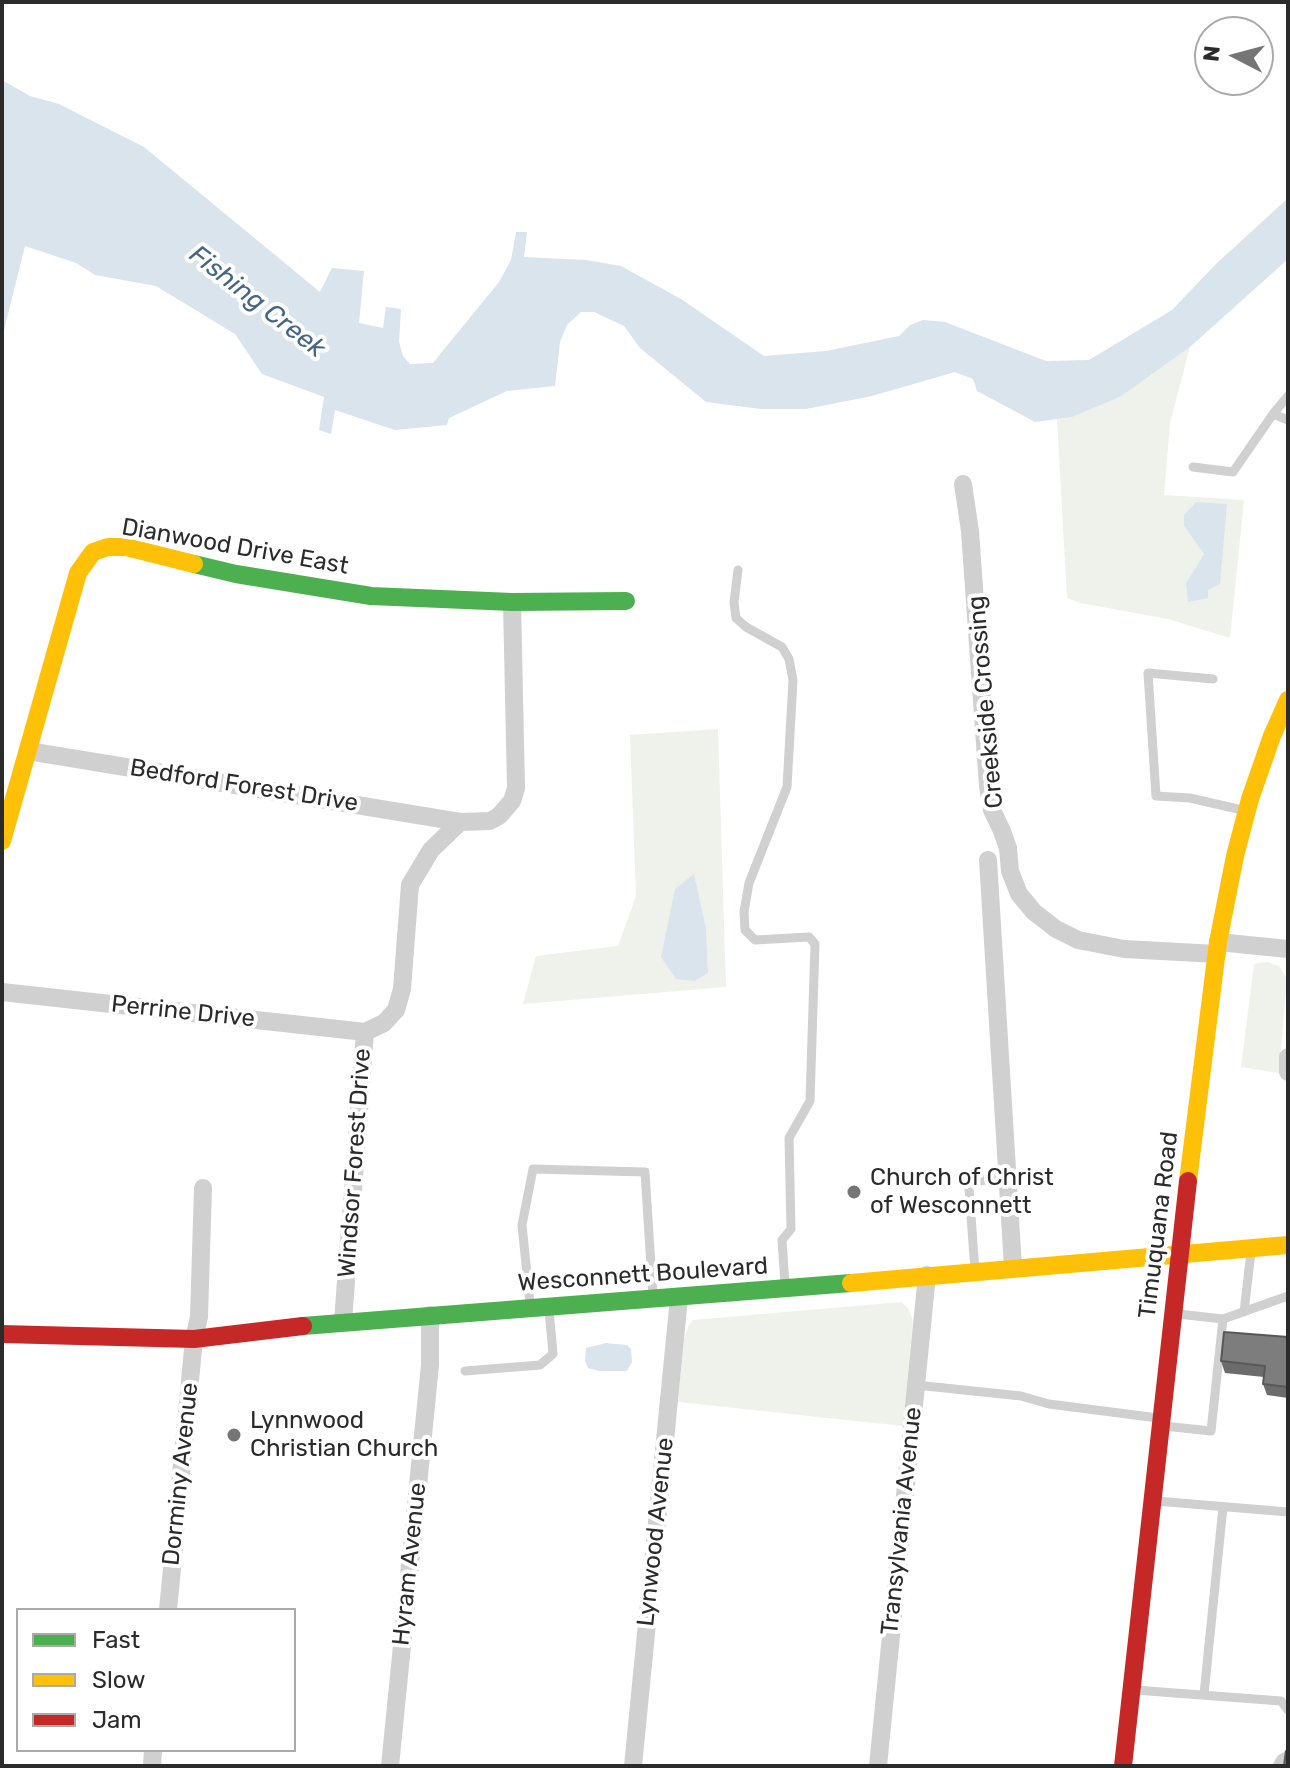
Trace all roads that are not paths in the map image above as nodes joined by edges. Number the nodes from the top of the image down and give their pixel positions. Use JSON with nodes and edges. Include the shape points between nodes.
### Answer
{"nodes":[{"id":1,"x":1288,"y":396,"type":"edge"},
{"id":2,"x":1273,"y":414,"type":"junction"},
{"id":3,"x":1288,"y":420,"type":"edge"},
{"id":4,"x":1193,"y":467,"type":"dead end"},
{"id":5,"x":963,"y":484,"type":"dead end"},
{"id":6,"x":738,"y":570,"type":"dead end"},
{"id":7,"x":626,"y":601,"type":"dead end"},
{"id":8,"x":512,"y":602,"type":"junction"},
{"id":9,"x":1213,"y":679,"type":"dead end"},
{"id":10,"x":1288,"y":700,"type":"edge"},
{"id":11,"x":28,"y":751,"type":"junction"},
{"id":12,"x":1247,"y":811,"type":"junction"},
{"id":13,"x":460,"y":822,"type":"junction"},
{"id":14,"x":2,"y":841,"type":"edge"},
{"id":15,"x":988,"y":860,"type":"dead end"},
{"id":16,"x":1218,"y":948,"type":"junction"},
{"id":17,"x":1288,"y":949,"type":"edge"},
{"id":18,"x":2,"y":992,"type":"edge"},
{"id":19,"x":365,"y":1032,"type":"junction"},
{"id":20,"x":1288,"y":1057,"type":"edge"},
{"id":21,"x":1288,"y":1072,"type":"edge"},
{"id":22,"x":1007,"y":1177,"type":"junction"},
{"id":23,"x":203,"y":1188,"type":"dead end"},
{"id":24,"x":1288,"y":1245,"type":"edge"},
{"id":25,"x":1252,"y":1248,"type":"junction"},
{"id":26,"x":1179,"y":1256,"type":"junction"},
{"id":27,"x":1013,"y":1267,"type":"junction"},
{"id":28,"x":975,"y":1271,"type":"junction"},
{"id":29,"x":927,"y":1275,"type":"junction"},
{"id":30,"x":785,"y":1289,"type":"junction"},
{"id":31,"x":1288,"y":1296,"type":"edge"},
{"id":32,"x":679,"y":1298,"type":"junction"},
{"id":33,"x":654,"y":1300,"type":"junction"},
{"id":34,"x":539,"y":1308,"type":"junction"},
{"id":35,"x":1244,"y":1312,"type":"junction"},
{"id":36,"x":1173,"y":1314,"type":"junction"},
{"id":37,"x":430,"y":1315,"type":"junction"},
{"id":38,"x":1223,"y":1319,"type":"junction"},
{"id":39,"x":343,"y":1321,"type":"junction"},
{"id":40,"x":2,"y":1334,"type":"edge"},
{"id":41,"x":194,"y":1339,"type":"junction"},
{"id":42,"x":465,"y":1371,"type":"dead end"},
{"id":43,"x":916,"y":1385,"type":"junction"},
{"id":44,"x":1161,"y":1422,"type":"junction"},
{"id":45,"x":1152,"y":1501,"type":"junction"},
{"id":46,"x":1223,"y":1507,"type":"junction"},
{"id":47,"x":1288,"y":1512,"type":"edge"},
{"id":48,"x":168,"y":1608,"type":"edge"},
{"id":49,"x":1132,"y":1690,"type":"junction"},
{"id":50,"x":1204,"y":1694,"type":"junction"},
{"id":51,"x":1288,"y":1710,"type":"edge"},
{"id":52,"x":1288,"y":1755,"type":"edge"},
{"id":53,"x":390,"y":1766,"type":"edge"},
{"id":54,"x":633,"y":1766,"type":"edge"},
{"id":55,"x":878,"y":1766,"type":"edge"},
{"id":56,"x":1123,"y":1766,"type":"edge"},
{"id":57,"x":1277,"y":1766,"type":"edge"}],
"edges":[{"from":1,"to":2,"type":"lane"},
{"from":2,"to":3,"type":"lane"},
{"from":2,"to":4,"type":"lane","via":[[1233,472]]},
{"from":5,"to":16,"type":"street","name":"Creekside Crossing","via":[[988,786],[1019,894],[1034,912],[1078,940],[1124,949]]},
{"from":6,"to":30,"type":"lane","via":[[736,618],[782,647],[793,680],[787,787],[749,883],[745,930],[755,940],[809,937],[815,944],[810,1101],[789,1138],[791,1229],[782,1240]]},
{"from":7,"to":8,"type":"street","name":"Dianwood Drive East"},
{"from":8,"to":11,"type":"street","name":"Dianwood Drive East","via":[[371,596],[108,547],[93,552],[78,573]]},
{"from":8,"to":13,"type":"street","via":[[516,788],[499,816]]},
{"from":9,"to":12,"type":"lane","via":[[1148,673],[1156,796]]},
{"from":10,"to":12,"type":"street","name":"Timuquana Road"},
{"from":11,"to":13,"type":"street","name":"Bedford Forest Drive"},
{"from":11,"to":14,"type":"street"},
{"from":12,"to":16,"type":"street","name":"Timuquana Road"},
{"from":13,"to":19,"type":"street","name":"Windsor Forest Drive","via":[[431,850],[410,885],[396,1010]]},
{"from":15,"to":22,"type":"street"},
{"from":16,"to":17,"type":"street","name":"Creekside Crossing"},
{"from":16,"to":26,"type":"street","name":"Timuquana Road"},
{"from":18,"to":19,"type":"street","name":"Perrine Drive"},
{"from":19,"to":39,"type":"street","name":"Windsor Forest Drive"},
{"from":20,"to":21,"type":"street"},
{"from":22,"to":27,"type":"street"},
{"from":22,"to":28,"type":"lane","via":[[971,1182]]},
{"from":23,"to":41,"type":"street","name":"Dorminy Avenue"},
{"from":24,"to":25,"type":"street","name":"Wesconnett Boulevard"},
{"from":25,"to":26,"type":"street","name":"Wesconnett Boulevard"},
{"from":25,"to":35,"type":"lane"},
{"from":26,"to":27,"type":"street","name":"Wesconnett Boulevard"},
{"from":26,"to":36,"type":"street","name":"Timuquana Road"},
{"from":27,"to":28,"type":"street","name":"Wesconnett Boulevard"},
{"from":28,"to":29,"type":"street","name":"Wesconnett Boulevard"},
{"from":29,"to":30,"type":"street","name":"Wesconnett Boulevard"},
{"from":29,"to":43,"type":"street","name":"Transylvania Avenue"},
{"from":30,"to":32,"type":"street","name":"Wesconnett Boulevard"},
{"from":31,"to":35,"type":"lane"},
{"from":32,"to":33,"type":"street","name":"Wesconnett Boulevard"},
{"from":32,"to":54,"type":"street","name":"Lynwood Avenue"},
{"from":33,"to":34,"type":"street","name":"Wesconnett Boulevard"},
{"from":33,"to":34,"type":"lane","via":[[645,1172],[533,1169],[522,1225]]},
{"from":34,"to":37,"type":"street","name":"Wesconnett Boulevard"},
{"from":34,"to":42,"type":"lane","via":[[553,1354],[540,1365]]},
{"from":35,"to":38,"type":"lane"},
{"from":36,"to":38,"type":"lane"},
{"from":36,"to":44,"type":"street","name":"Timuquana Road"},
{"from":37,"to":39,"type":"street","name":"Wesconnett Boulevard"},
{"from":37,"to":53,"type":"street","name":"Hyram Avenue","via":[[430,1365]]},
{"from":38,"to":44,"type":"lane","via":[[1211,1431]]},
{"from":39,"to":41,"type":"street","name":"Wesconnett Boulevard"},
{"from":40,"to":41,"type":"street","name":"Wesconnett Boulevard"},
{"from":41,"to":48,"type":"street","name":"Dorminy Avenue"},
{"from":43,"to":44,"type":"lane","via":[[1021,1396]]},
{"from":43,"to":55,"type":"street","name":"Transylvania Avenue"},
{"from":44,"to":45,"type":"street","name":"Timuquana Road"},
{"from":45,"to":46,"type":"lane"},
{"from":45,"to":49,"type":"street","name":"Timuquana Road"},
{"from":46,"to":47,"type":"lane"},
{"from":46,"to":50,"type":"lane"},
{"from":49,"to":50,"type":"lane"},
{"from":49,"to":56,"type":"street","name":"Timuquana Road"},
{"from":50,"to":51,"type":"lane","via":[[1281,1701]]},
{"from":52,"to":57,"type":"lane"}]}
